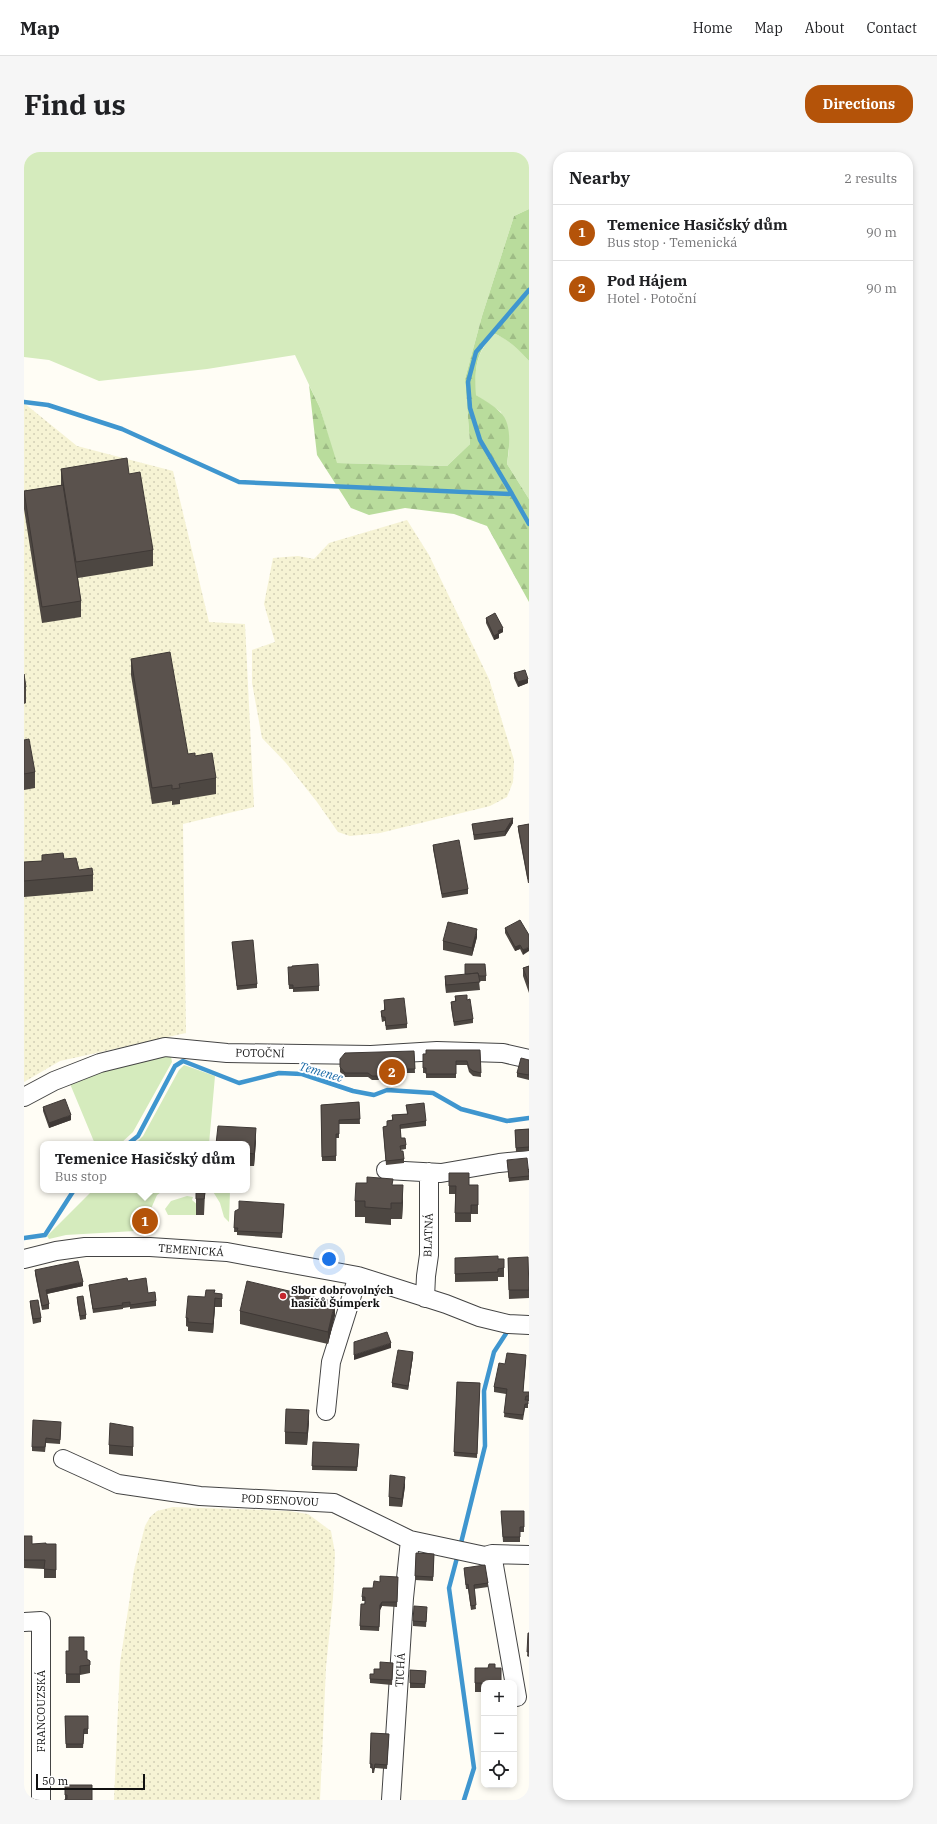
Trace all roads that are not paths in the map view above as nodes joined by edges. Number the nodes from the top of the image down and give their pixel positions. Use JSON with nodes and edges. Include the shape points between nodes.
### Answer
{"nodes":[{"id":1,"x":529,"y":1060,"type":"edge"},
{"id":2,"x":24,"y":1097,"type":"edge"},
{"id":3,"x":529,"y":1160,"type":"edge"},
{"id":4,"x":386,"y":1170,"type":"dead end"},
{"id":5,"x":429,"y":1172,"type":"junction"},
{"id":6,"x":24,"y":1259,"type":"edge"},
{"id":7,"x":358,"y":1276,"type":"junction"},
{"id":8,"x":425,"y":1298,"type":"junction"},
{"id":9,"x":529,"y":1325,"type":"edge"},
{"id":10,"x":326,"y":1411,"type":"dead end"},
{"id":11,"x":63,"y":1459,"type":"dead end"},
{"id":12,"x":410,"y":1540,"type":"junction"},
{"id":13,"x":492,"y":1554,"type":"junction"},
{"id":14,"x":529,"y":1555,"type":"edge"},
{"id":15,"x":32,"y":1622,"type":"edge"},
{"id":16,"x":514,"y":1680,"type":"edge"},
{"id":17,"x":41,"y":1800,"type":"edge"},
{"id":18,"x":391,"y":1800,"type":"edge"}],
"edges":[{"from":1,"to":2,"type":"street","name":"POTOČNÍ","via":[[503,1053],[227,1053],[165,1047],[100,1063],[54,1081]]},
{"from":3,"to":5,"type":"street","via":[[441,1173]]},
{"from":4,"to":5,"type":"street"},
{"from":5,"to":8,"type":"street","name":"BLATNÁ"},
{"from":6,"to":7,"type":"street","name":"TEMENICKÁ","via":[[84,1247],[185,1249],[227,1252]]},
{"from":7,"to":8,"type":"street","name":"TEMENICKÁ"},
{"from":7,"to":10,"type":"street","via":[[331,1362]]},
{"from":8,"to":9,"type":"street","name":"TEMENICKÁ","via":[[479,1317],[508,1324]]},
{"from":11,"to":12,"type":"street","name":"POD SENOVOU","via":[[118,1484],[200,1496],[334,1503]]},
{"from":12,"to":13,"type":"street","name":"POD SENOVOU","via":[[485,1556]]},
{"from":12,"to":18,"type":"street","name":"TICHÁ"},
{"from":13,"to":14,"type":"street","name":"POD SENOVOU"},
{"from":13,"to":16,"type":"street"},
{"from":15,"to":17,"type":"street","name":"FRANCOUZSKÁ"}]}
